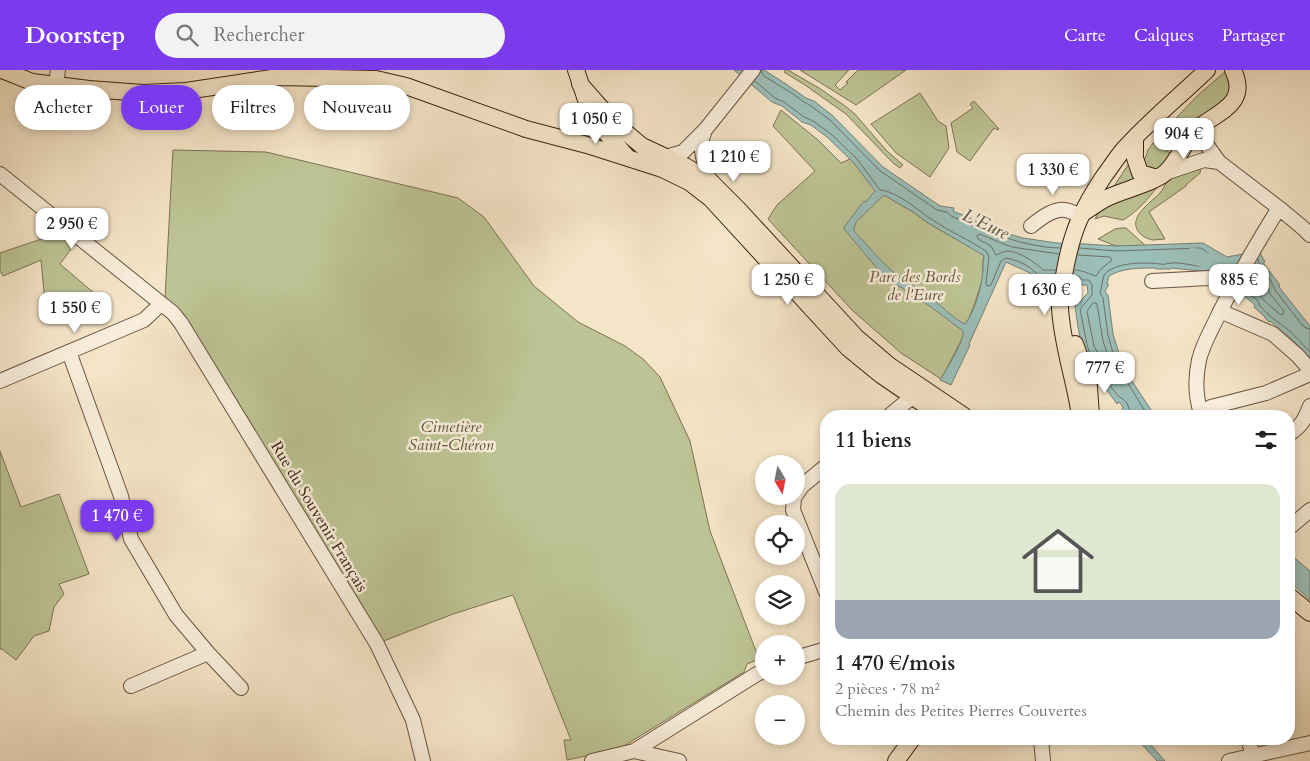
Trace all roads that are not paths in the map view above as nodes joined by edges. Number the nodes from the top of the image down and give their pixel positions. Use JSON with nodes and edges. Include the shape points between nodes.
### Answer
{"nodes":[{"id":1,"x":2,"y":70,"type":"edge"},
{"id":2,"x":753,"y":70,"type":"edge"},
{"id":3,"x":1233,"y":70,"type":"edge"},
{"id":4,"x":1202,"y":73,"type":"edge"},
{"id":5,"x":578,"y":77,"type":"edge"},
{"id":6,"x":57,"y":78,"type":"edge"},
{"id":7,"x":598,"y":125,"type":"junction"},
{"id":8,"x":1192,"y":135,"type":"junction"},
{"id":9,"x":703,"y":136,"type":"junction"},
{"id":10,"x":1134,"y":138,"type":"junction"},
{"id":11,"x":587,"y":145,"type":"junction"},
{"id":12,"x":642,"y":146,"type":"junction"},
{"id":13,"x":622,"y":152,"type":"junction"},
{"id":14,"x":684,"y":159,"type":"junction"},
{"id":15,"x":1204,"y":160,"type":"junction"},
{"id":16,"x":1219,"y":162,"type":"junction"},
{"id":17,"x":664,"y":163,"type":"junction"},
{"id":18,"x":0,"y":174,"type":"edge"},
{"id":19,"x":1161,"y":175,"type":"junction"},
{"id":20,"x":709,"y":180,"type":"junction"},
{"id":21,"x":689,"y":182,"type":"junction"},
{"id":22,"x":1279,"y":208,"type":"junction"},
{"id":23,"x":1081,"y":216,"type":"junction"},
{"id":24,"x":1031,"y":226,"type":"dead end"},
{"id":25,"x":1310,"y":235,"type":"edge"},
{"id":26,"x":1152,"y":282,"type":"dead end"},
{"id":27,"x":1062,"y":284,"type":"junction"},
{"id":28,"x":1232,"y":288,"type":"junction"},
{"id":29,"x":160,"y":304,"type":"junction"},
{"id":30,"x":1220,"y":311,"type":"junction"},
{"id":31,"x":69,"y":352,"type":"junction"},
{"id":32,"x":1310,"y":372,"type":"edge"},
{"id":33,"x":0,"y":381,"type":"edge"},
{"id":34,"x":912,"y":397,"type":"junction"},
{"id":35,"x":1310,"y":406,"type":"edge"},
{"id":36,"x":896,"y":410,"type":"edge"},
{"id":37,"x":932,"y":410,"type":"edge"},
{"id":38,"x":955,"y":410,"type":"edge"},
{"id":39,"x":1079,"y":410,"type":"edge"},
{"id":40,"x":1091,"y":410,"type":"edge"},
{"id":41,"x":1205,"y":410,"type":"edge"},
{"id":42,"x":1215,"y":410,"type":"edge"},
{"id":43,"x":1295,"y":430,"type":"edge"},
{"id":44,"x":820,"y":471,"type":"edge"},
{"id":45,"x":805,"y":484,"type":"edge"},
{"id":46,"x":794,"y":505,"type":"edge"},
{"id":47,"x":1310,"y":510,"type":"edge"},
{"id":48,"x":1295,"y":523,"type":"edge"},
{"id":49,"x":820,"y":577,"type":"edge"},
{"id":50,"x":1295,"y":601,"type":"edge"},
{"id":51,"x":1310,"y":613,"type":"edge"},
{"id":52,"x":820,"y":652,"type":"edge"},
{"id":53,"x":208,"y":653,"type":"junction"},
{"id":54,"x":805,"y":656,"type":"edge"},
{"id":55,"x":755,"y":675,"type":"edge"},
{"id":56,"x":131,"y":686,"type":"dead end"},
{"id":57,"x":241,"y":688,"type":"dead end"},
{"id":58,"x":1310,"y":743,"type":"edge"},
{"id":59,"x":908,"y":745,"type":"edge"},
{"id":60,"x":920,"y":745,"type":"edge"},
{"id":61,"x":1042,"y":745,"type":"edge"},
{"id":62,"x":1250,"y":745,"type":"edge"},
{"id":63,"x":634,"y":751,"type":"junction"},
{"id":64,"x":1255,"y":758,"type":"edge"},
{"id":65,"x":423,"y":761,"type":"edge"},
{"id":66,"x":592,"y":761,"type":"edge"},
{"id":67,"x":679,"y":761,"type":"edge"},
{"id":68,"x":896,"y":761,"type":"edge"},
{"id":69,"x":908,"y":761,"type":"edge"},
{"id":70,"x":1043,"y":761,"type":"edge"},
{"id":71,"x":1229,"y":761,"type":"edge"}],
"edges":[{"from":1,"to":6,"type":"main road","via":[[32,82]]},
{"from":2,"to":9,"type":"street"},
{"from":3,"to":8,"type":"main road","via":[[1238,86],[1231,105]]},
{"from":4,"to":10,"type":"main road"},
{"from":5,"to":7,"type":"main road"},
{"from":5,"to":12,"type":"main road","via":[[606,114]]},
{"from":6,"to":11,"type":"main road","via":[[135,92],[186,91],[278,77],[376,79],[406,86],[526,129]]},
{"from":7,"to":11,"type":"main road"},
{"from":7,"to":13,"type":"main road"},
{"from":8,"to":15,"type":"street","via":[[1195,152]]},
{"from":8,"to":16,"type":"street"},
{"from":8,"to":19,"type":"main road"},
{"from":9,"to":14,"type":"street"},
{"from":9,"to":20,"type":"street","via":[[703,157]]},
{"from":10,"to":19,"type":"main road","via":[[1140,173]]},
{"from":10,"to":23,"type":"main road","via":[[1091,196]]},
{"from":11,"to":13,"type":"main road"},
{"from":12,"to":13,"type":"main road"},
{"from":12,"to":17,"type":"main road"},
{"from":13,"to":17,"type":"main road"},
{"from":14,"to":17,"type":"main road"},
{"from":14,"to":20,"type":"main road"},
{"from":14,"to":21,"type":"street"},
{"from":15,"to":16,"type":"street"},
{"from":15,"to":19,"type":"street"},
{"from":16,"to":22,"type":"street"},
{"from":17,"to":21,"type":"main road"},
{"from":18,"to":29,"type":"street","name":"Rue du Souvenir Français"},
{"from":19,"to":23,"type":"main road","via":[[1107,197]]},
{"from":20,"to":38,"type":"main road","via":[[856,337],[890,366]]},
{"from":21,"to":34,"type":"main road","via":[[711,198],[848,348]]},
{"from":22,"to":25,"type":"street"},
{"from":22,"to":28,"type":"street"},
{"from":23,"to":24,"type":"street","via":[[1062,209],[1040,218]]},
{"from":23,"to":27,"type":"main road","via":[[1072,237]]},
{"from":26,"to":28,"type":"street","via":[[1209,278],[1223,281]]},
{"from":27,"to":39,"type":"main road","via":[[1062,333]]},
{"from":27,"to":40,"type":"main road","via":[[1076,351],[1087,377]]},
{"from":28,"to":30,"type":"street"},
{"from":29,"to":31,"type":"street","via":[[144,320]]},
{"from":29,"to":65,"type":"street","name":"Rue du Souvenir Français","via":[[181,324],[377,644],[413,720]]},
{"from":30,"to":32,"type":"street","via":[[1273,334],[1298,356]]},
{"from":30,"to":41,"type":"street","via":[[1199,360],[1196,392]]},
{"from":31,"to":33,"type":"street"},
{"from":31,"to":53,"type":"street","via":[[121,496],[131,539],[176,615]]},
{"from":32,"to":42,"type":"street","via":[[1266,393]]},
{"from":34,"to":36,"type":"street"},
{"from":34,"to":37,"type":"main road"},
{"from":35,"to":43,"type":"street","via":[[1301,425]]},
{"from":44,"to":45,"type":"street"},
{"from":46,"to":49,"type":"street"},
{"from":47,"to":48,"type":"street"},
{"from":50,"to":51,"type":"main road"},
{"from":52,"to":54,"type":"street"},
{"from":53,"to":56,"type":"street"},
{"from":53,"to":57,"type":"street"},
{"from":55,"to":63,"type":"street"},
{"from":58,"to":64,"type":"street"},
{"from":59,"to":68,"type":"main road"},
{"from":60,"to":69,"type":"main road"},
{"from":61,"to":70,"type":"street"},
{"from":62,"to":64,"type":"street"},
{"from":63,"to":66,"type":"street"},
{"from":63,"to":67,"type":"street"},
{"from":64,"to":71,"type":"street"}]}
